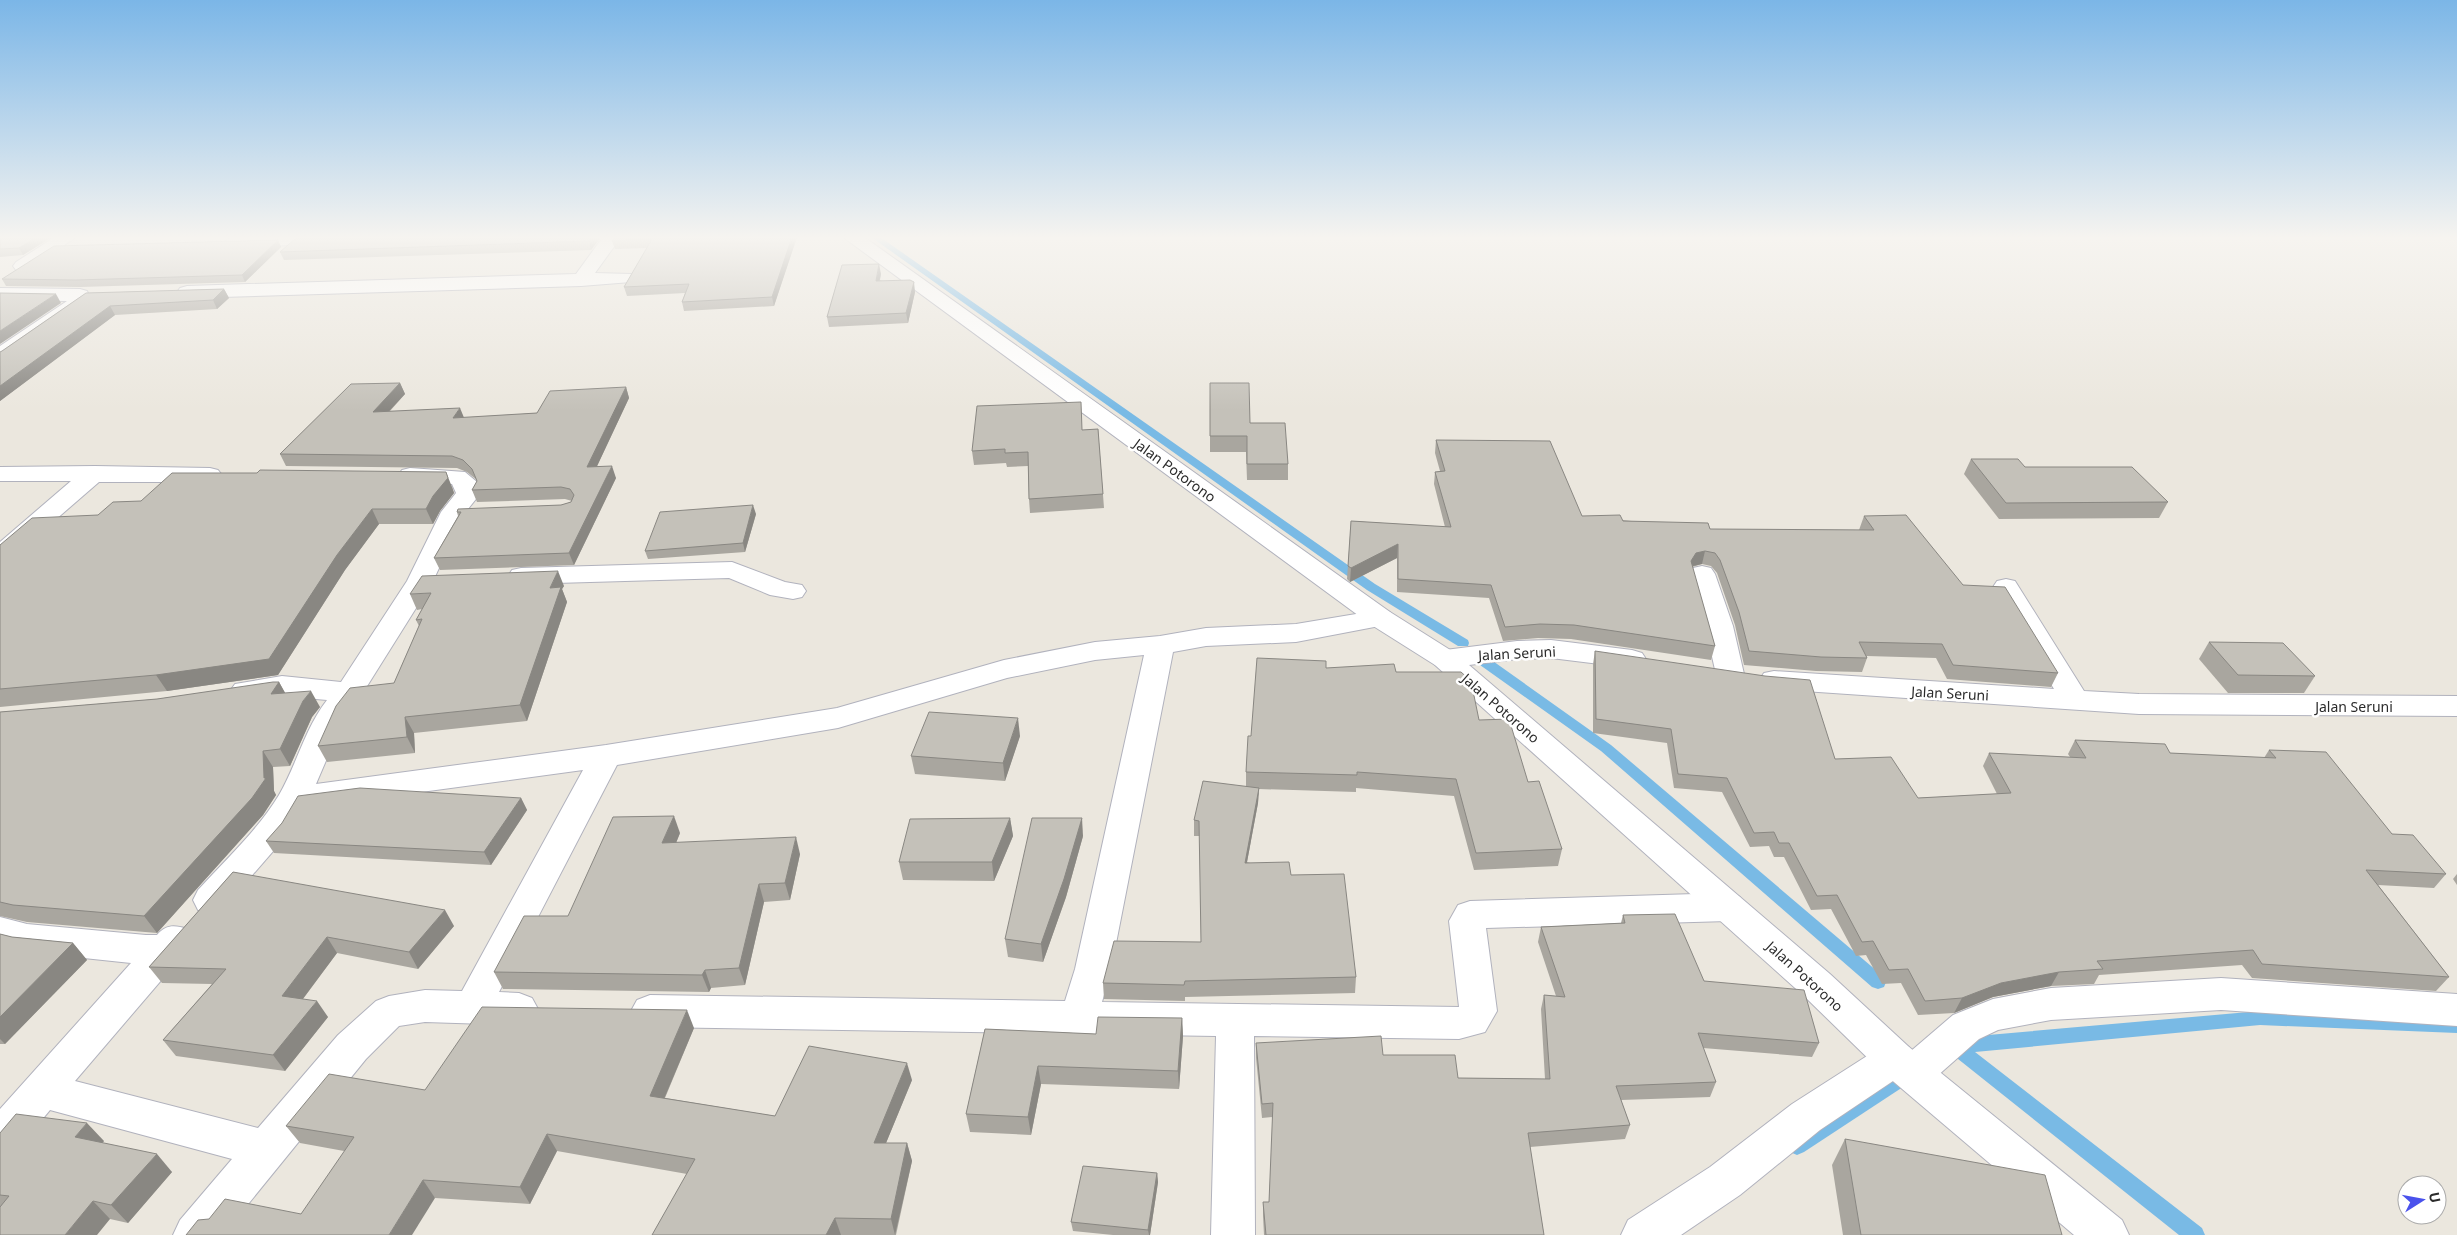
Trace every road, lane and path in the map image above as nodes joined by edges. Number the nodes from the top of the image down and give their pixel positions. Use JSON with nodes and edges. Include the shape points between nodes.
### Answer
{"nodes":[{"id":1,"x":51,"y":295,"type":"edge"},
{"id":2,"x":80,"y":295,"type":"junction"},
{"id":3,"x":87,"y":295,"type":"edge"},
{"id":4,"x":932,"y":295,"type":"edge"},
{"id":5,"x":0,"y":355,"type":"edge"},
{"id":6,"x":0,"y":474,"type":"edge"},
{"id":7,"x":95,"y":474,"type":"junction"},
{"id":8,"x":238,"y":475,"type":"edge"},
{"id":9,"x":382,"y":475,"type":"edge"},
{"id":10,"x":0,"y":555,"type":"edge"},
{"id":11,"x":1702,"y":574,"type":"dead end"},
{"id":12,"x":497,"y":578,"type":"edge"},
{"id":13,"x":449,"y":580,"type":"edge"},
{"id":14,"x":420,"y":581,"type":"junction"},
{"id":15,"x":2006,"y":587,"type":"edge"},
{"id":16,"x":793,"y":590,"type":"dead end"},
{"id":17,"x":1380,"y":618,"type":"junction"},
{"id":18,"x":1160,"y":645,"type":"junction"},
{"id":19,"x":1445,"y":659,"type":"junction"},
{"id":20,"x":1656,"y":662,"type":"edge"},
{"id":21,"x":1702,"y":670,"type":"edge"},
{"id":22,"x":1730,"y":674,"type":"junction"},
{"id":23,"x":349,"y":692,"type":"junction"},
{"id":24,"x":215,"y":696,"type":"edge"},
{"id":25,"x":2074,"y":700,"type":"junction"},
{"id":26,"x":2457,"y":706,"type":"edge"},
{"id":27,"x":606,"y":756,"type":"junction"},
{"id":28,"x":294,"y":797,"type":"junction"},
{"id":29,"x":1728,"y":908,"type":"junction"},
{"id":30,"x":0,"y":931,"type":"edge"},
{"id":31,"x":167,"y":949,"type":"junction"},
{"id":32,"x":472,"y":1008,"type":"junction"},
{"id":33,"x":552,"y":1009,"type":"edge"},
{"id":34,"x":621,"y":1010,"type":"edge"},
{"id":35,"x":2457,"y":1010,"type":"edge"},
{"id":36,"x":1079,"y":1016,"type":"junction"},
{"id":37,"x":1235,"y":1021,"type":"junction"},
{"id":38,"x":1904,"y":1066,"type":"junction"},
{"id":39,"x":44,"y":1091,"type":"junction"},
{"id":40,"x":0,"y":1139,"type":"edge"},
{"id":41,"x":268,"y":1150,"type":"junction"},
{"id":42,"x":195,"y":1235,"type":"edge"},
{"id":43,"x":1233,"y":1235,"type":"edge"},
{"id":44,"x":1643,"y":1235,"type":"edge"},
{"id":45,"x":2107,"y":1235,"type":"edge"}],
"edges":[{"from":1,"to":2,"type":"street"},
{"from":2,"to":3,"type":"street"},
{"from":2,"to":5,"type":"street","via":[[81,300]]},
{"from":4,"to":17,"type":"street","name":"Jalan Potorono"},
{"from":6,"to":7,"type":"street"},
{"from":7,"to":8,"type":"street"},
{"from":7,"to":10,"type":"street"},
{"from":9,"to":14,"type":"street","via":[[457,477],[465,482],[467,511]]},
{"from":11,"to":22,"type":"street","via":[[1720,626]]},
{"from":12,"to":16,"type":"street","via":[[732,570],[779,589]]},
{"from":13,"to":14,"type":"street"},
{"from":14,"to":23,"type":"street"},
{"from":15,"to":25,"type":"street"},
{"from":17,"to":18,"type":"street","via":[[1296,633],[1206,637]]},
{"from":17,"to":19,"type":"street","name":"Jalan Potorono"},
{"from":18,"to":27,"type":"street","via":[[1095,651],[1004,669],[838,718]]},
{"from":18,"to":36,"type":"street","via":[[1093,969]]},
{"from":19,"to":20,"type":"street","name":"Jalan Seruni","via":[[1551,649]]},
{"from":19,"to":29,"type":"street","name":"Jalan Potorono"},
{"from":21,"to":22,"type":"street","name":"Jalan Seruni"},
{"from":22,"to":25,"type":"street","name":"Jalan Seruni","via":[[1903,690]]},
{"from":23,"to":24,"type":"street","via":[[282,686]]},
{"from":23,"to":28,"type":"street","via":[[329,718]]},
{"from":25,"to":26,"type":"street","name":"Jalan Seruni","via":[[2139,704]]},
{"from":27,"to":28,"type":"street"},
{"from":27,"to":32,"type":"street"},
{"from":28,"to":31,"type":"street","via":[[276,824]]},
{"from":29,"to":37,"type":"street","via":[[1470,915],[1467,921],[1478,1011],[1472,1021]]},
{"from":29,"to":38,"type":"street","name":"Jalan Potorono"},
{"from":30,"to":31,"type":"street","via":[[36,939],[146,950]]},
{"from":31,"to":39,"type":"street","via":[[76,1050]]},
{"from":32,"to":33,"type":"street"},
{"from":32,"to":41,"type":"street","via":[[425,1006],[390,1012],[352,1048]]},
{"from":34,"to":36,"type":"street"},
{"from":35,"to":38,"type":"street","via":[[2221,994],[2051,1004],[1993,1015],[1966,1027]]},
{"from":36,"to":37,"type":"street"},
{"from":37,"to":43,"type":"street"},
{"from":38,"to":44,"type":"street","via":[[1806,1117],[1725,1181]]},
{"from":38,"to":45,"type":"street","name":"Jalan Potorono"},
{"from":39,"to":40,"type":"street"},
{"from":39,"to":41,"type":"street"},
{"from":41,"to":42,"type":"street"}]}
